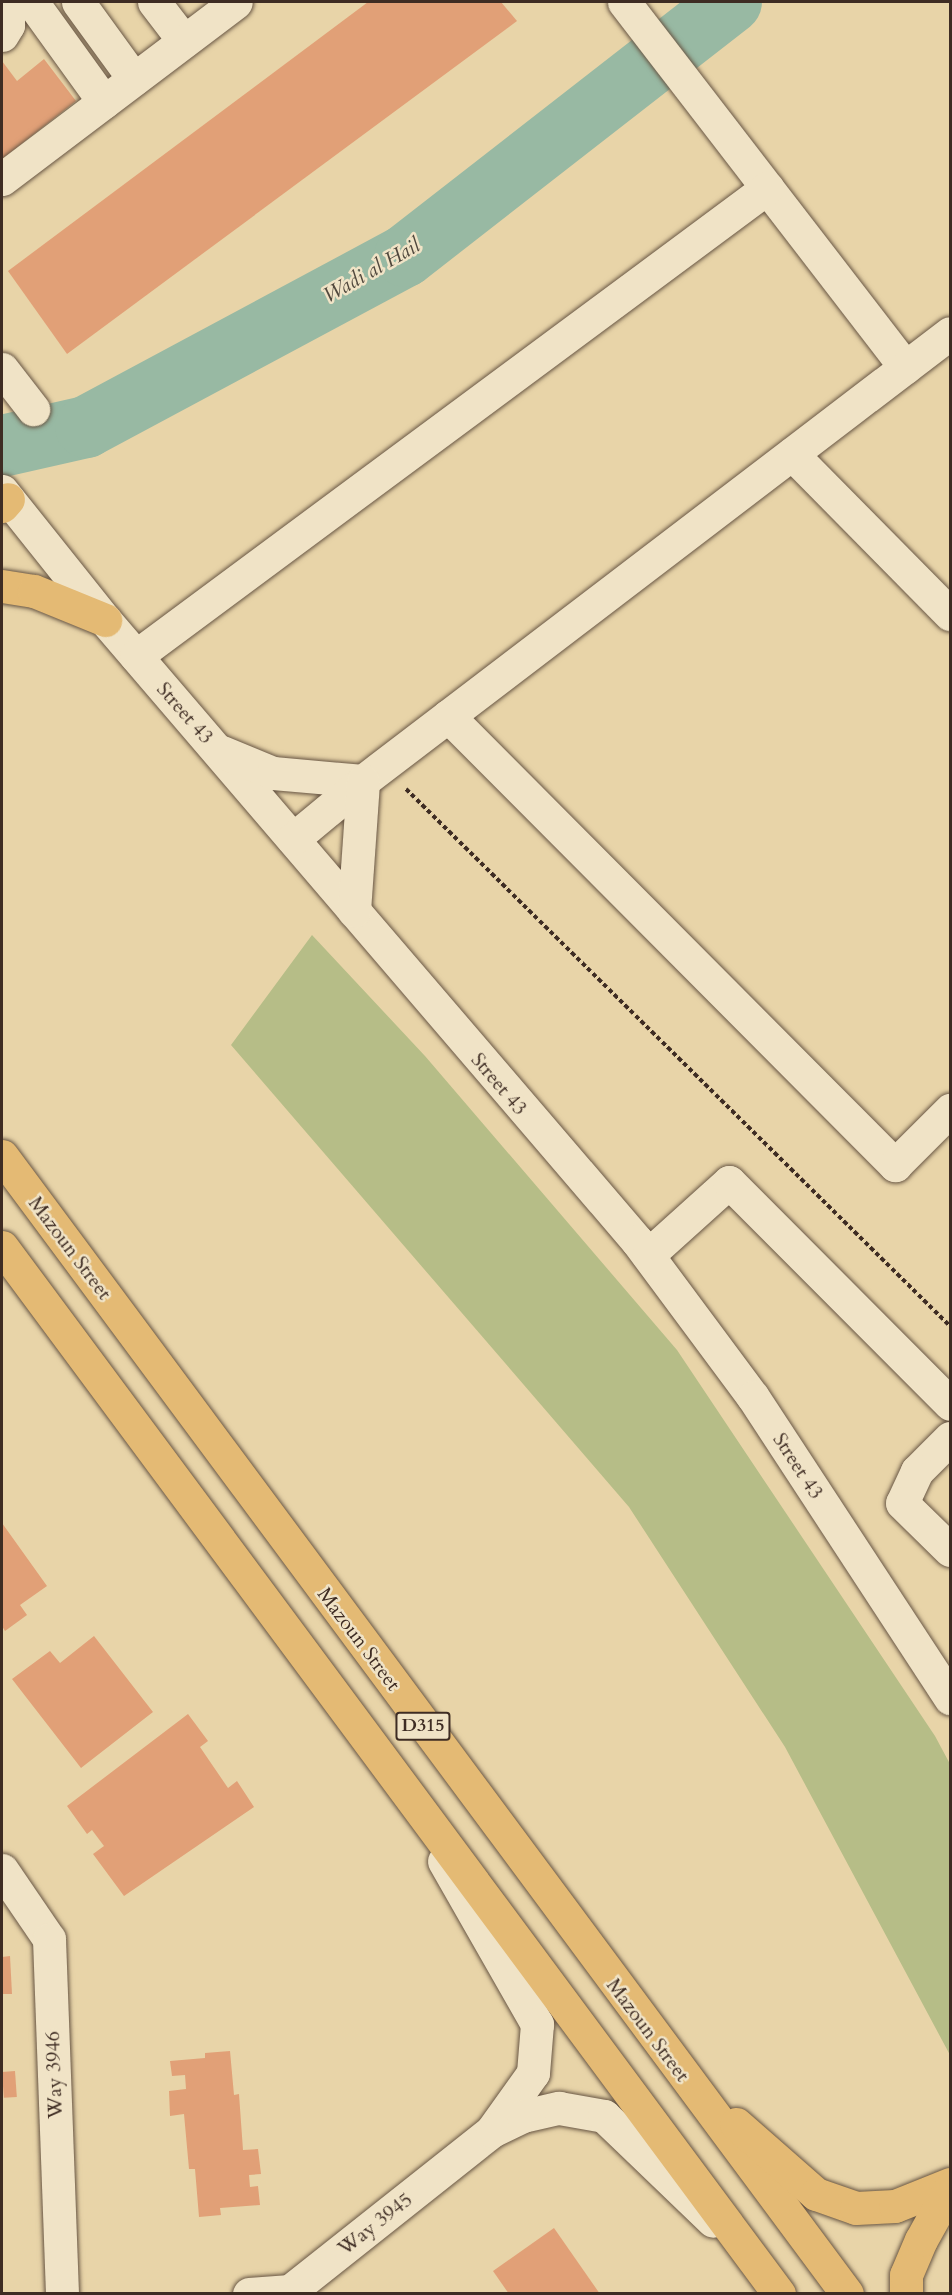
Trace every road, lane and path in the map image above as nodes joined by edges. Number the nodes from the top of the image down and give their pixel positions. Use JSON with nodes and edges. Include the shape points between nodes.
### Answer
{"nodes":[{"id":1,"x":8,"y":2,"type":"edge"},
{"id":2,"x":32,"y":2,"type":"edge"},
{"id":3,"x":78,"y":2,"type":"edge"},
{"id":4,"x":154,"y":2,"type":"edge"},
{"id":5,"x":236,"y":2,"type":"edge"},
{"id":6,"x":624,"y":2,"type":"edge"},
{"id":7,"x":2,"y":35,"type":"edge"},
{"id":8,"x":184,"y":41,"type":"junction"},
{"id":9,"x":135,"y":79,"type":"junction"},
{"id":10,"x":104,"y":102,"type":"junction"},
{"id":11,"x":2,"y":179,"type":"edge"},
{"id":12,"x":767,"y":188,"type":"junction"},
{"id":13,"x":951,"y":333,"type":"edge"},
{"id":14,"x":905,"y":368,"type":"junction"},
{"id":15,"x":2,"y":369,"type":"edge"},
{"id":16,"x":33,"y":409,"type":"dead end"},
{"id":17,"x":792,"y":454,"type":"junction"},
{"id":18,"x":4,"y":499,"type":"edge"},
{"id":19,"x":2,"y":586,"type":"edge"},
{"id":20,"x":951,"y":614,"type":"edge"},
{"id":21,"x":105,"y":620,"type":"junction"},
{"id":22,"x":136,"y":656,"type":"junction"},
{"id":23,"x":448,"y":716,"type":"junction"},
{"id":24,"x":216,"y":749,"type":"junction"},
{"id":25,"x":372,"y":773,"type":"junction"},
{"id":26,"x":293,"y":839,"type":"junction"},
{"id":27,"x":354,"y":911,"type":"junction"},
{"id":28,"x":951,"y":1110,"type":"edge"},
{"id":29,"x":2,"y":1156,"type":"edge"},
{"id":30,"x":2,"y":1247,"type":"edge"},
{"id":31,"x":648,"y":1255,"type":"junction"},
{"id":32,"x":951,"y":1326,"type":"edge"},
{"id":33,"x":951,"y":1404,"type":"edge"},
{"id":34,"x":951,"y":1438,"type":"edge"},
{"id":35,"x":951,"y":1550,"type":"edge"},
{"id":36,"x":951,"y":1698,"type":"edge"},
{"id":37,"x":399,"y":1782,"type":"junction"},
{"id":38,"x":2,"y":1870,"type":"edge"},
{"id":39,"x":687,"y":2082,"type":"junction"},
{"id":40,"x":492,"y":2131,"type":"junction"},
{"id":41,"x":951,"y":2186,"type":"edge"},
{"id":42,"x":756,"y":2262,"type":"junction"},
{"id":43,"x":62,"y":2294,"type":"edge"},
{"id":44,"x":249,"y":2294,"type":"edge"},
{"id":45,"x":779,"y":2294,"type":"edge"},
{"id":46,"x":847,"y":2294,"type":"edge"},
{"id":47,"x":906,"y":2294,"type":"edge"}],
"edges":[{"from":1,"to":7,"type":"street","via":[[8,25]]},
{"from":2,"to":10,"type":"street"},
{"from":3,"to":9,"type":"street"},
{"from":4,"to":8,"type":"street"},
{"from":5,"to":8,"type":"street"},
{"from":6,"to":12,"type":"street"},
{"from":8,"to":9,"type":"street"},
{"from":9,"to":10,"type":"street"},
{"from":10,"to":11,"type":"street"},
{"from":12,"to":14,"type":"street"},
{"from":12,"to":22,"type":"street"},
{"from":13,"to":14,"type":"street"},
{"from":14,"to":17,"type":"street"},
{"from":15,"to":16,"type":"street"},
{"from":17,"to":20,"type":"street"},
{"from":17,"to":23,"type":"street"},
{"from":18,"to":21,"type":"street","name":"Street 43"},
{"from":19,"to":21,"type":"main road","via":[[34,591]]},
{"from":21,"to":22,"type":"street","name":"Street 43"},
{"from":22,"to":24,"type":"street","name":"Street 43"},
{"from":23,"to":25,"type":"street"},
{"from":23,"to":28,"type":"street","via":[[895,1166]]},
{"from":24,"to":25,"type":"street","via":[[273,773]]},
{"from":24,"to":26,"type":"street","name":"Street 43"},
{"from":25,"to":26,"type":"street"},
{"from":25,"to":27,"type":"street"},
{"from":25,"to":32,"type":"path"},
{"from":26,"to":27,"type":"street","name":"Street 43"},
{"from":27,"to":31,"type":"street","name":"Street 43"},
{"from":29,"to":39,"type":"main road","name":"Mazoun Street","number":"D315"},
{"from":30,"to":37,"type":"main road","number":"D315"},
{"from":31,"to":33,"type":"street","via":[[729,1182]]},
{"from":31,"to":36,"type":"street","name":"Street 43","via":[[753,1397]]},
{"from":34,"to":35,"type":"street","via":[[917,1471],[902,1503]]},
{"from":37,"to":40,"type":"street","via":[[537,2024],[533,2073]]},
{"from":37,"to":42,"type":"main road","number":"D315"},
{"from":38,"to":43,"type":"street","name":"Way 3946","via":[[49,1939]]},
{"from":39,"to":41,"type":"main road","via":[[816,2194],[856,2208],[896,2206]]},
{"from":39,"to":46,"type":"main road","name":"Mazoun Street","number":"D315"},
{"from":40,"to":42,"type":"street","via":[[523,2116],[559,2108],[604,2116]]},
{"from":40,"to":44,"type":"street","name":"Way 3945","via":[[290,2291]]},
{"from":41,"to":47,"type":"main road","via":[[906,2275]]},
{"from":42,"to":45,"type":"main road","number":"D315"}]}
